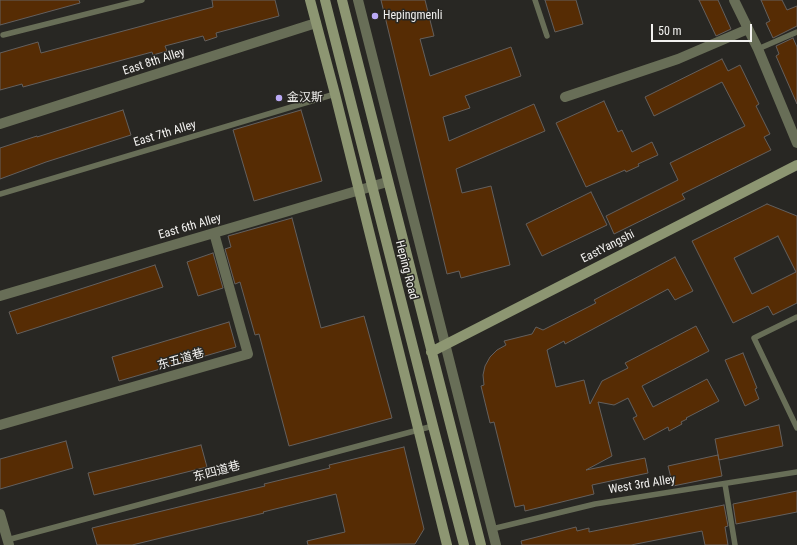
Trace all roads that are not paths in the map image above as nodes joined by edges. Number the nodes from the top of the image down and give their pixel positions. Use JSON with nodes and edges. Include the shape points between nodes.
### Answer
{"nodes":[{"id":1,"x":142,"y":0,"type":"edge"},
{"id":2,"x":310,"y":0,"type":"edge"},
{"id":3,"x":325,"y":0,"type":"edge"},
{"id":4,"x":342,"y":0,"type":"edge"},
{"id":5,"x":358,"y":0,"type":"edge"},
{"id":6,"x":535,"y":0,"type":"edge"},
{"id":7,"x":734,"y":0,"type":"edge"},
{"id":8,"x":121,"y":3,"type":"edge"},
{"id":9,"x":316,"y":23,"type":"junction"},
{"id":10,"x":748,"y":29,"type":"junction"},
{"id":11,"x":797,"y":32,"type":"edge"},
{"id":12,"x":3,"y":35,"type":"dead end"},
{"id":13,"x":547,"y":36,"type":"dead end"},
{"id":14,"x":758,"y":49,"type":"junction"},
{"id":15,"x":335,"y":94,"type":"junction"},
{"id":16,"x":565,"y":97,"type":"dead end"},
{"id":17,"x":0,"y":124,"type":"edge"},
{"id":18,"x":797,"y":143,"type":"edge"},
{"id":19,"x":797,"y":165,"type":"edge"},
{"id":20,"x":387,"y":182,"type":"junction"},
{"id":21,"x":371,"y":187,"type":"junction"},
{"id":22,"x":359,"y":190,"type":"junction"},
{"id":23,"x":0,"y":194,"type":"edge"},
{"id":24,"x":214,"y":233,"type":"junction"},
{"id":25,"x":0,"y":296,"type":"edge"},
{"id":26,"x":797,"y":317,"type":"edge"},
{"id":27,"x":444,"y":344,"type":"junction"},
{"id":28,"x":431,"y":352,"type":"junction"},
{"id":29,"x":0,"y":425,"type":"edge"},
{"id":30,"x":432,"y":426,"type":"junction"},
{"id":31,"x":797,"y":428,"type":"edge"},
{"id":32,"x":418,"y":429,"type":"junction"},
{"id":33,"x":797,"y":472,"type":"edge"},
{"id":34,"x":724,"y":484,"type":"junction"},
{"id":35,"x":0,"y":514,"type":"edge"},
{"id":36,"x":492,"y":529,"type":"junction"},
{"id":37,"x":8,"y":542,"type":"edge"},
{"id":38,"x":447,"y":545,"type":"edge"},
{"id":39,"x":464,"y":545,"type":"edge"},
{"id":40,"x":481,"y":545,"type":"edge"},
{"id":41,"x":496,"y":545,"type":"edge"},
{"id":42,"x":735,"y":545,"type":"edge"}],
"edges":[{"from":1,"to":8,"type":"lane"},
{"from":2,"to":9,"type":"main road"},
{"from":3,"to":21,"type":"main road","name":"Heping Road"},
{"from":4,"to":20,"type":"main road","name":"Heping Road"},
{"from":5,"to":27,"type":"street"},
{"from":6,"to":13,"type":"lane"},
{"from":7,"to":10,"type":"street"},
{"from":8,"to":12,"type":"lane"},
{"from":9,"to":15,"type":"main road"},
{"from":9,"to":17,"type":"street","name":"East 8th Alley"},
{"from":10,"to":14,"type":"street"},
{"from":10,"to":16,"type":"street","via":[[678,59]]},
{"from":11,"to":14,"type":"lane"},
{"from":14,"to":18,"type":"street"},
{"from":15,"to":22,"type":"main road"},
{"from":15,"to":23,"type":"lane","name":"East 7th Alley"},
{"from":19,"to":27,"type":"main road","name":"EastYangshi"},
{"from":20,"to":21,"type":"street","name":"East 6th Alley"},
{"from":20,"to":28,"type":"main road","name":"Heping Road"},
{"from":21,"to":22,"type":"street","name":"East 6th Alley"},
{"from":21,"to":30,"type":"main road","name":"Heping Road"},
{"from":22,"to":24,"type":"street","name":"East 6th Alley"},
{"from":22,"to":32,"type":"main road"},
{"from":24,"to":25,"type":"street","name":"East 6th Alley"},
{"from":24,"to":29,"type":"street","name":"东五道巷","via":[[248,354]]},
{"from":26,"to":31,"type":"lane","via":[[754,338]]},
{"from":27,"to":28,"type":"main road","name":"EastYangshi"},
{"from":27,"to":36,"type":"street"},
{"from":28,"to":40,"type":"main road","name":"Heping Road"},
{"from":30,"to":32,"type":"lane","name":"东四道巷"},
{"from":30,"to":39,"type":"main road","name":"Heping Road"},
{"from":32,"to":37,"type":"lane","name":"东四道巷"},
{"from":32,"to":38,"type":"main road"},
{"from":33,"to":34,"type":"lane","name":"West 3rd Alley"},
{"from":34,"to":36,"type":"lane","name":"West 3rd Alley","via":[[595,504]]},
{"from":34,"to":42,"type":"lane"},
{"from":35,"to":37,"type":"street"},
{"from":36,"to":41,"type":"street"}]}
